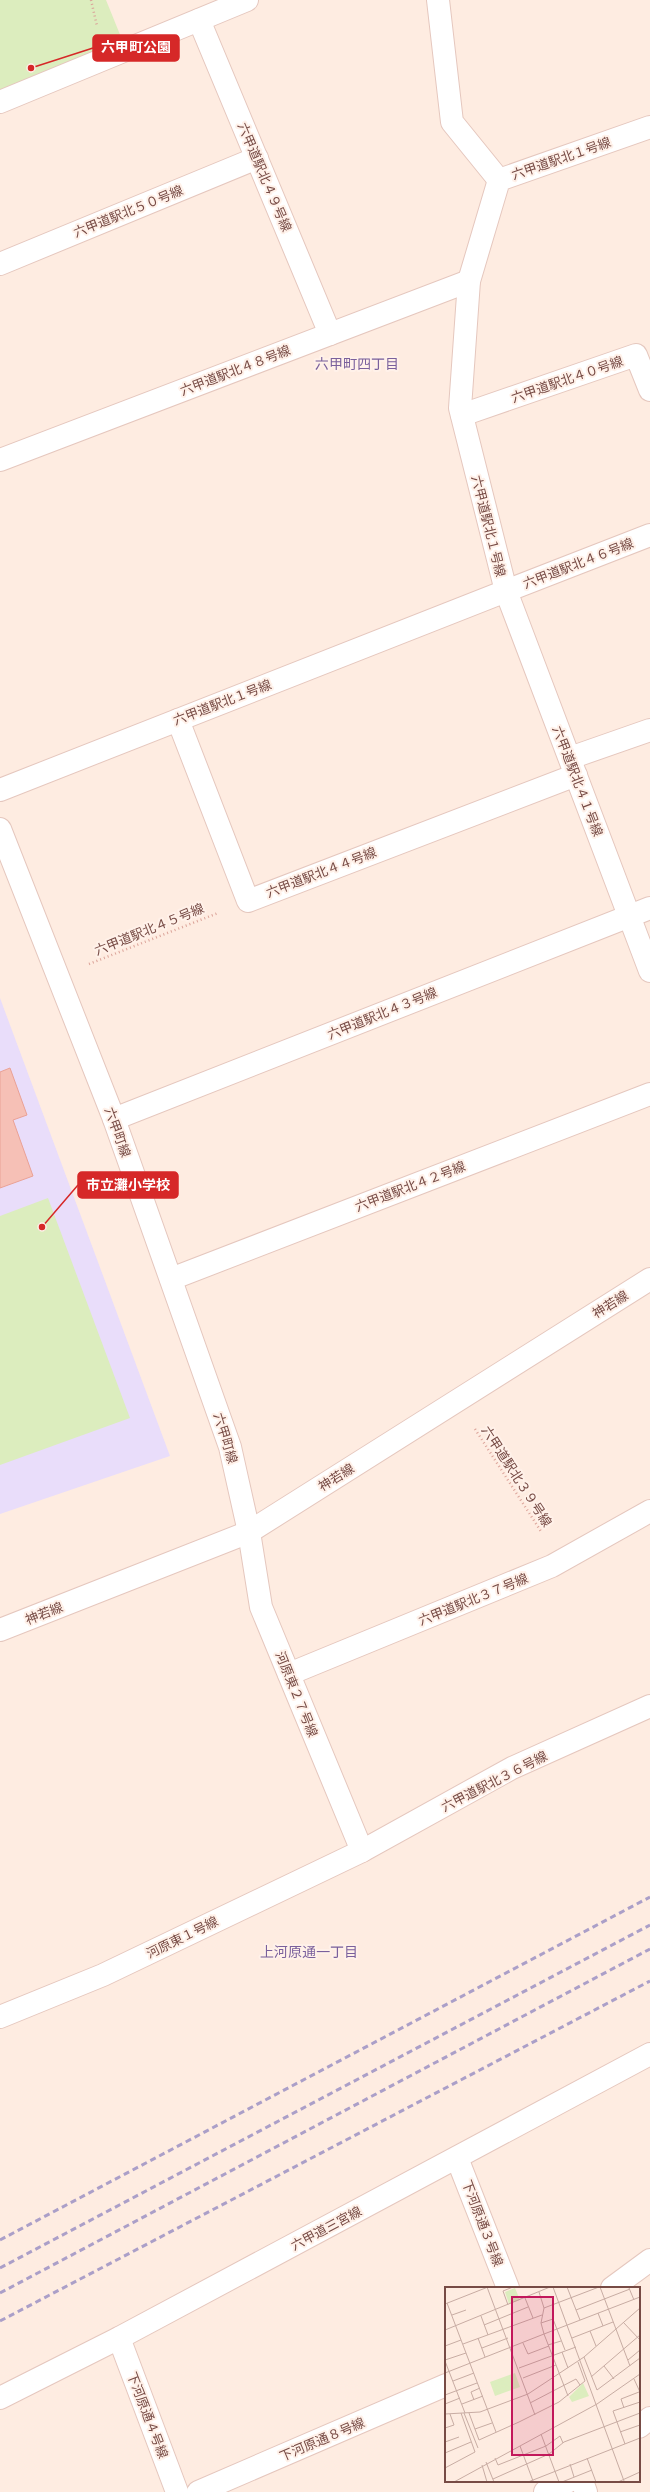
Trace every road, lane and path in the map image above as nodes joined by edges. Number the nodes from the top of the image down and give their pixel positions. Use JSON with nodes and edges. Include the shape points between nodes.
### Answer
{"nodes":[{"id":1,"x":247,"y":0,"type":"edge"},
{"id":2,"x":438,"y":0,"type":"edge"},
{"id":3,"x":200,"y":20,"type":"junction"},
{"id":4,"x":0,"y":102,"type":"edge"},
{"id":5,"x":650,"y":127,"type":"edge"},
{"id":6,"x":257,"y":158,"type":"junction"},
{"id":7,"x":499,"y":180,"type":"junction"},
{"id":8,"x":0,"y":264,"type":"edge"},
{"id":9,"x":469,"y":281,"type":"junction"},
{"id":10,"x":330,"y":334,"type":"junction"},
{"id":11,"x":650,"y":390,"type":"edge"},
{"id":12,"x":462,"y":415,"type":"junction"},
{"id":13,"x":0,"y":460,"type":"edge"},
{"id":14,"x":650,"y":535,"type":"edge"},
{"id":15,"x":506,"y":591,"type":"junction"},
{"id":16,"x":178,"y":720,"type":"junction"},
{"id":17,"x":650,"y":730,"type":"edge"},
{"id":18,"x":573,"y":767,"type":"junction"},
{"id":19,"x":0,"y":790,"type":"edge"},
{"id":20,"x":0,"y":829,"type":"edge"},
{"id":21,"x":248,"y":900,"type":"junction"},
{"id":22,"x":650,"y":908,"type":"edge"},
{"id":23,"x":630,"y":915,"type":"junction"},
{"id":24,"x":650,"y":971,"type":"edge"},
{"id":25,"x":58,"y":977,"type":"junction"},
{"id":26,"x":650,"y":1094,"type":"edge"},
{"id":27,"x":114,"y":1119,"type":"junction"},
{"id":28,"x":171,"y":1279,"type":"junction"},
{"id":29,"x":650,"y":1279,"type":"edge"},
{"id":30,"x":457,"y":1400,"type":"junction"},
{"id":31,"x":650,"y":1511,"type":"edge"},
{"id":32,"x":250,"y":1532,"type":"junction"},
{"id":33,"x":561,"y":1562,"type":"junction"},
{"id":34,"x":0,"y":1630,"type":"edge"},
{"id":35,"x":289,"y":1674,"type":"junction"},
{"id":36,"x":650,"y":1706,"type":"edge"},
{"id":37,"x":362,"y":1852,"type":"junction"},
{"id":38,"x":0,"y":2017,"type":"edge"},
{"id":39,"x":650,"y":2054,"type":"edge"},
{"id":40,"x":457,"y":2158,"type":"junction"},
{"id":41,"x":650,"y":2260,"type":"edge"},
{"id":42,"x":508,"y":2287,"type":"edge"},
{"id":43,"x":613,"y":2287,"type":"edge"},
{"id":44,"x":119,"y":2338,"type":"junction"},
{"id":45,"x":445,"y":2386,"type":"edge"},
{"id":46,"x":0,"y":2398,"type":"edge"},
{"id":47,"x":650,"y":2418,"type":"edge"},
{"id":48,"x":640,"y":2426,"type":"edge"},
{"id":49,"x":567,"y":2482,"type":"edge"},
{"id":50,"x":582,"y":2482,"type":"edge"},
{"id":51,"x":178,"y":2492,"type":"edge"},
{"id":52,"x":198,"y":2492,"type":"edge"},
{"id":53,"x":545,"y":2492,"type":"edge"},
{"id":54,"x":586,"y":2492,"type":"edge"}],
"edges":[{"from":1,"to":3,"type":"street"},
{"from":2,"to":7,"type":"street","via":[[452,122]]},
{"from":3,"to":4,"type":"street"},
{"from":3,"to":6,"type":"street","name":"六甲道駅北４９号線"},
{"from":5,"to":7,"type":"street","name":"六甲道駅北１号線"},
{"from":6,"to":8,"type":"street","name":"六甲道駅北５０号線"},
{"from":6,"to":10,"type":"street","name":"六甲道駅北４９号線"},
{"from":7,"to":9,"type":"street","name":"六甲道駅北１号線"},
{"from":9,"to":10,"type":"street","name":"六甲道駅北４８号線"},
{"from":9,"to":12,"type":"street","name":"六甲道駅北１号線","via":[[460,408]]},
{"from":10,"to":13,"type":"street","name":"六甲道駅北４８号線"},
{"from":11,"to":12,"type":"street","name":"六甲道駅北４０号線","via":[[636,355]]},
{"from":12,"to":15,"type":"street","name":"六甲道駅北１号線"},
{"from":14,"to":15,"type":"street","name":"六甲道駅北４６号線"},
{"from":15,"to":16,"type":"street","name":"六甲道駅北１号線"},
{"from":15,"to":18,"type":"street","name":"六甲道駅北４１号線"},
{"from":16,"to":19,"type":"street","name":"六甲道駅北１号線"},
{"from":16,"to":21,"type":"street"},
{"from":17,"to":18,"type":"street","name":"六甲道駅北４４号線"},
{"from":18,"to":21,"type":"street","name":"六甲道駅北４４号線"},
{"from":18,"to":23,"type":"street","name":"六甲道駅北４１号線"},
{"from":20,"to":25,"type":"street","name":"六甲町線"},
{"from":21,"to":25,"type":"path","name":"六甲道駅北４５号線"},
{"from":22,"to":23,"type":"street","name":"六甲道駅北４３号線"},
{"from":23,"to":24,"type":"street","name":"六甲道駅北４１号線"},
{"from":23,"to":27,"type":"street","name":"六甲道駅北４３号線"},
{"from":25,"to":27,"type":"street","name":"六甲町線"},
{"from":26,"to":28,"type":"street","name":"六甲道駅北４２号線"},
{"from":27,"to":28,"type":"street","name":"六甲町線"},
{"from":28,"to":32,"type":"street","name":"六甲町線","via":[[230,1447]]},
{"from":29,"to":30,"type":"street","name":"神若線"},
{"from":30,"to":32,"type":"street","name":"神若線"},
{"from":30,"to":33,"type":"path","name":"六甲道駅北３９号線"},
{"from":31,"to":33,"type":"street","name":"六甲道駅北３７号線"},
{"from":32,"to":34,"type":"street","name":"神若線"},
{"from":32,"to":35,"type":"street","name":"河原東２７号線","via":[[261,1607]]},
{"from":33,"to":35,"type":"street","name":"六甲道駅北３７号線"},
{"from":35,"to":37,"type":"street","name":"河原東２７号線"},
{"from":36,"to":37,"type":"street","name":"六甲道駅北３６号線","via":[[512,1768]]},
{"from":37,"to":38,"type":"street","name":"河原東１号線","via":[[103,1975]]},
{"from":39,"to":40,"type":"street","name":"六甲道三宮線"},
{"from":40,"to":42,"type":"street","name":"下河原通３号線"},
{"from":40,"to":44,"type":"street","name":"六甲道三宮線"},
{"from":41,"to":43,"type":"street"},
{"from":44,"to":46,"type":"street","name":"六甲道三宮線"},
{"from":44,"to":51,"type":"street","name":"下河原通４号線"},
{"from":45,"to":52,"type":"street","name":"下河原通８号線"},
{"from":47,"to":48,"type":"street"},
{"from":49,"to":53,"type":"street"},
{"from":50,"to":54,"type":"street"}]}
